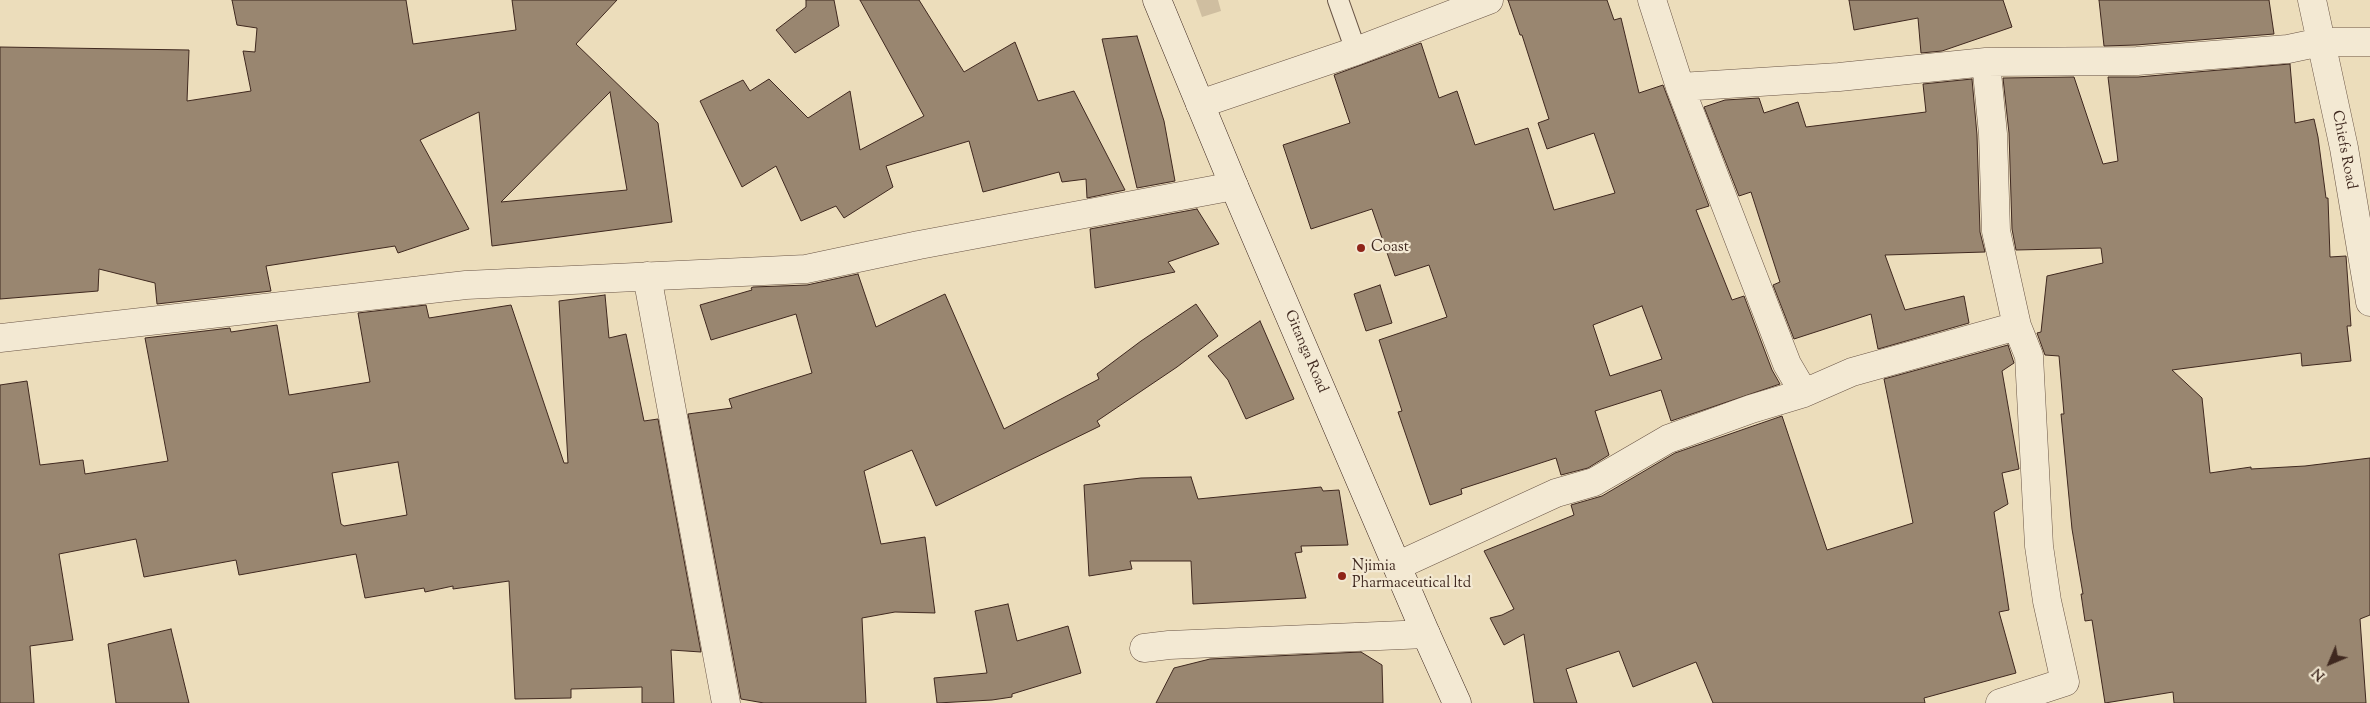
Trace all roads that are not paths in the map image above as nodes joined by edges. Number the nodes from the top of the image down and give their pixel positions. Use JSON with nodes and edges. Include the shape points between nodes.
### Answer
{"nodes":[{"id":1,"x":1157,"y":0,"type":"edge"},
{"id":2,"x":1338,"y":0,"type":"edge"},
{"id":3,"x":1489,"y":0,"type":"edge"},
{"id":4,"x":1652,"y":0,"type":"edge"},
{"id":5,"x":2312,"y":0,"type":"edge"},
{"id":6,"x":2321,"y":42,"type":"junction"},
{"id":7,"x":2370,"y":42,"type":"edge"},
{"id":8,"x":1356,"y":51,"type":"junction"},
{"id":9,"x":1986,"y":62,"type":"junction"},
{"id":10,"x":1680,"y":87,"type":"junction"},
{"id":11,"x":1200,"y":104,"type":"junction"},
{"id":12,"x":1234,"y":186,"type":"junction"},
{"id":13,"x":647,"y":276,"type":"junction"},
{"id":14,"x":2370,"y":302,"type":"edge"},
{"id":15,"x":2017,"y":326,"type":"junction"},
{"id":16,"x":0,"y":338,"type":"edge"},
{"id":17,"x":1804,"y":393,"type":"junction"},
{"id":18,"x":1397,"y":566,"type":"junction"},
{"id":19,"x":1426,"y":634,"type":"junction"},
{"id":20,"x":1144,"y":648,"type":"dead end"},
{"id":21,"x":2069,"y":693,"type":"edge"},
{"id":22,"x":726,"y":703,"type":"edge"},
{"id":23,"x":1457,"y":703,"type":"edge"},
{"id":24,"x":2000,"y":703,"type":"edge"}],
"edges":[{"from":1,"to":11,"type":"street","name":"Gitanga Road"},
{"from":2,"to":8,"type":"lane"},
{"from":3,"to":8,"type":"street"},
{"from":4,"to":10,"type":"street"},
{"from":5,"to":6,"type":"street","name":"Chiefs Road"},
{"from":6,"to":7,"type":"street"},
{"from":6,"to":9,"type":"street","via":[[2288,49],[2136,61]]},
{"from":6,"to":14,"type":"street","name":"Chiefs Road","via":[[2344,148]]},
{"from":8,"to":11,"type":"street"},
{"from":9,"to":10,"type":"street","via":[[1839,77]]},
{"from":9,"to":15,"type":"street","via":[[1993,134],[1996,231]]},
{"from":10,"to":17,"type":"street","via":[[1787,364]]},
{"from":11,"to":12,"type":"street","name":"Gitanga Road"},
{"from":12,"to":13,"type":"street","via":[[806,269]]},
{"from":12,"to":18,"type":"street","name":"Gitanga Road"},
{"from":13,"to":16,"type":"street","via":[[466,285]]},
{"from":13,"to":22,"type":"street"},
{"from":15,"to":17,"type":"street","via":[[1852,372]]},
{"from":15,"to":21,"type":"street","via":[[2029,356],[2039,546],[2051,619]]},
{"from":17,"to":18,"type":"street","via":[[1668,439],[1594,482],[1556,493]]},
{"from":18,"to":19,"type":"street","name":"Gitanga Road"},
{"from":19,"to":20,"type":"street"},
{"from":19,"to":23,"type":"street","name":"Gitanga Road"},
{"from":21,"to":24,"type":"street"}]}
